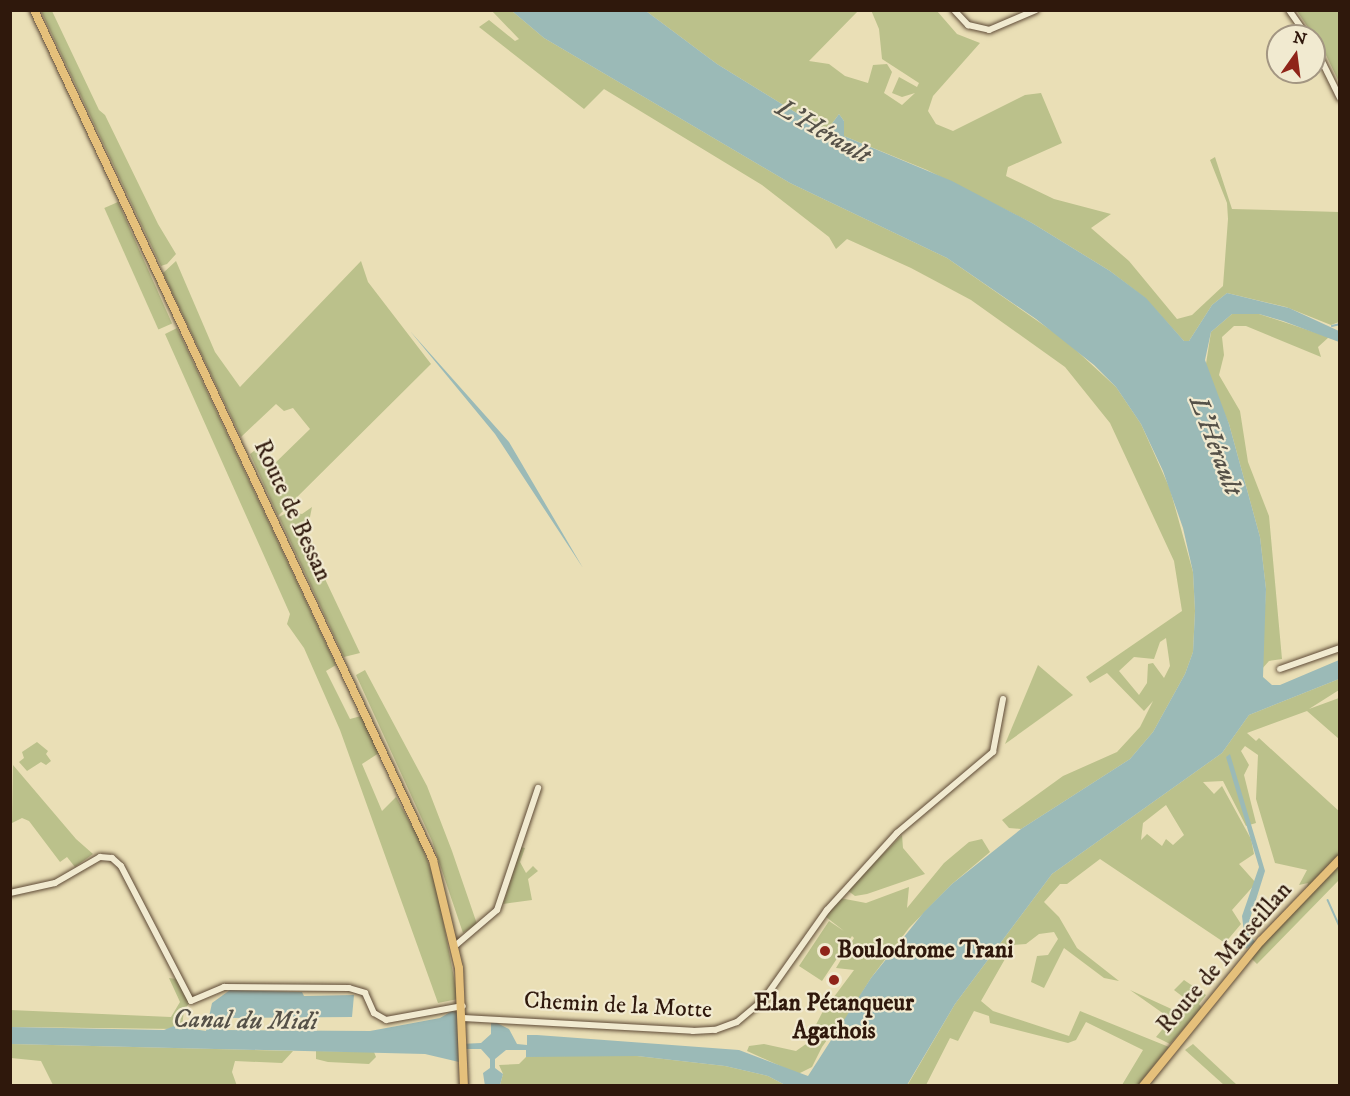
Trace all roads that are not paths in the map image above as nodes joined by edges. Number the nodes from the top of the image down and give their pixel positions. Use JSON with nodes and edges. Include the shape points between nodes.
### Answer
{"nodes":[{"id":1,"x":34,"y":10,"type":"edge"},
{"id":2,"x":954,"y":10,"type":"edge"},
{"id":3,"x":1036,"y":10,"type":"edge"},
{"id":4,"x":1289,"y":10,"type":"edge"},
{"id":5,"x":1299,"y":24,"type":"edge"},
{"id":6,"x":1326,"y":69,"type":"edge"},
{"id":7,"x":1340,"y":98,"type":"edge"},
{"id":8,"x":1340,"y":648,"type":"edge"},
{"id":9,"x":1280,"y":669,"type":"dead end"},
{"id":10,"x":1003,"y":699,"type":"dead end"},
{"id":11,"x":538,"y":788,"type":"dead end"},
{"id":12,"x":1340,"y":859,"type":"edge"},
{"id":13,"x":10,"y":893,"type":"edge"},
{"id":14,"x":455,"y":942,"type":"junction"},
{"id":15,"x":463,"y":1006,"type":"junction"},
{"id":16,"x":463,"y":1018,"type":"junction"},
{"id":17,"x":464,"y":1086,"type":"edge"},
{"id":18,"x":1143,"y":1086,"type":"edge"}],
"edges":[{"from":1,"to":14,"type":"main road","name":"Route de Bessan","via":[[406,799],[433,860]]},
{"from":2,"to":3,"type":"street","via":[[968,25],[989,30]]},
{"from":4,"to":5,"type":"street"},
{"from":6,"to":7,"type":"street"},
{"from":8,"to":9,"type":"street"},
{"from":10,"to":16,"type":"street","name":"Chemin de la Motte","via":[[993,752],[897,833],[827,910],[764,999],[737,1022],[706,1031]]},
{"from":11,"to":14,"type":"street","via":[[497,910]]},
{"from":12,"to":18,"type":"main road","name":"Route de Marseillan","via":[[1262,940]]},
{"from":13,"to":15,"type":"street","via":[[55,883],[100,857],[112,858],[121,866],[191,1001],[224,987],[349,988],[365,993],[374,1013],[386,1020]]},
{"from":14,"to":15,"type":"main road","name":"Route de Bessan"},
{"from":15,"to":16,"type":"main road","name":"Route de Bessan"},
{"from":16,"to":17,"type":"main road","name":"Route de Bessan"}]}
